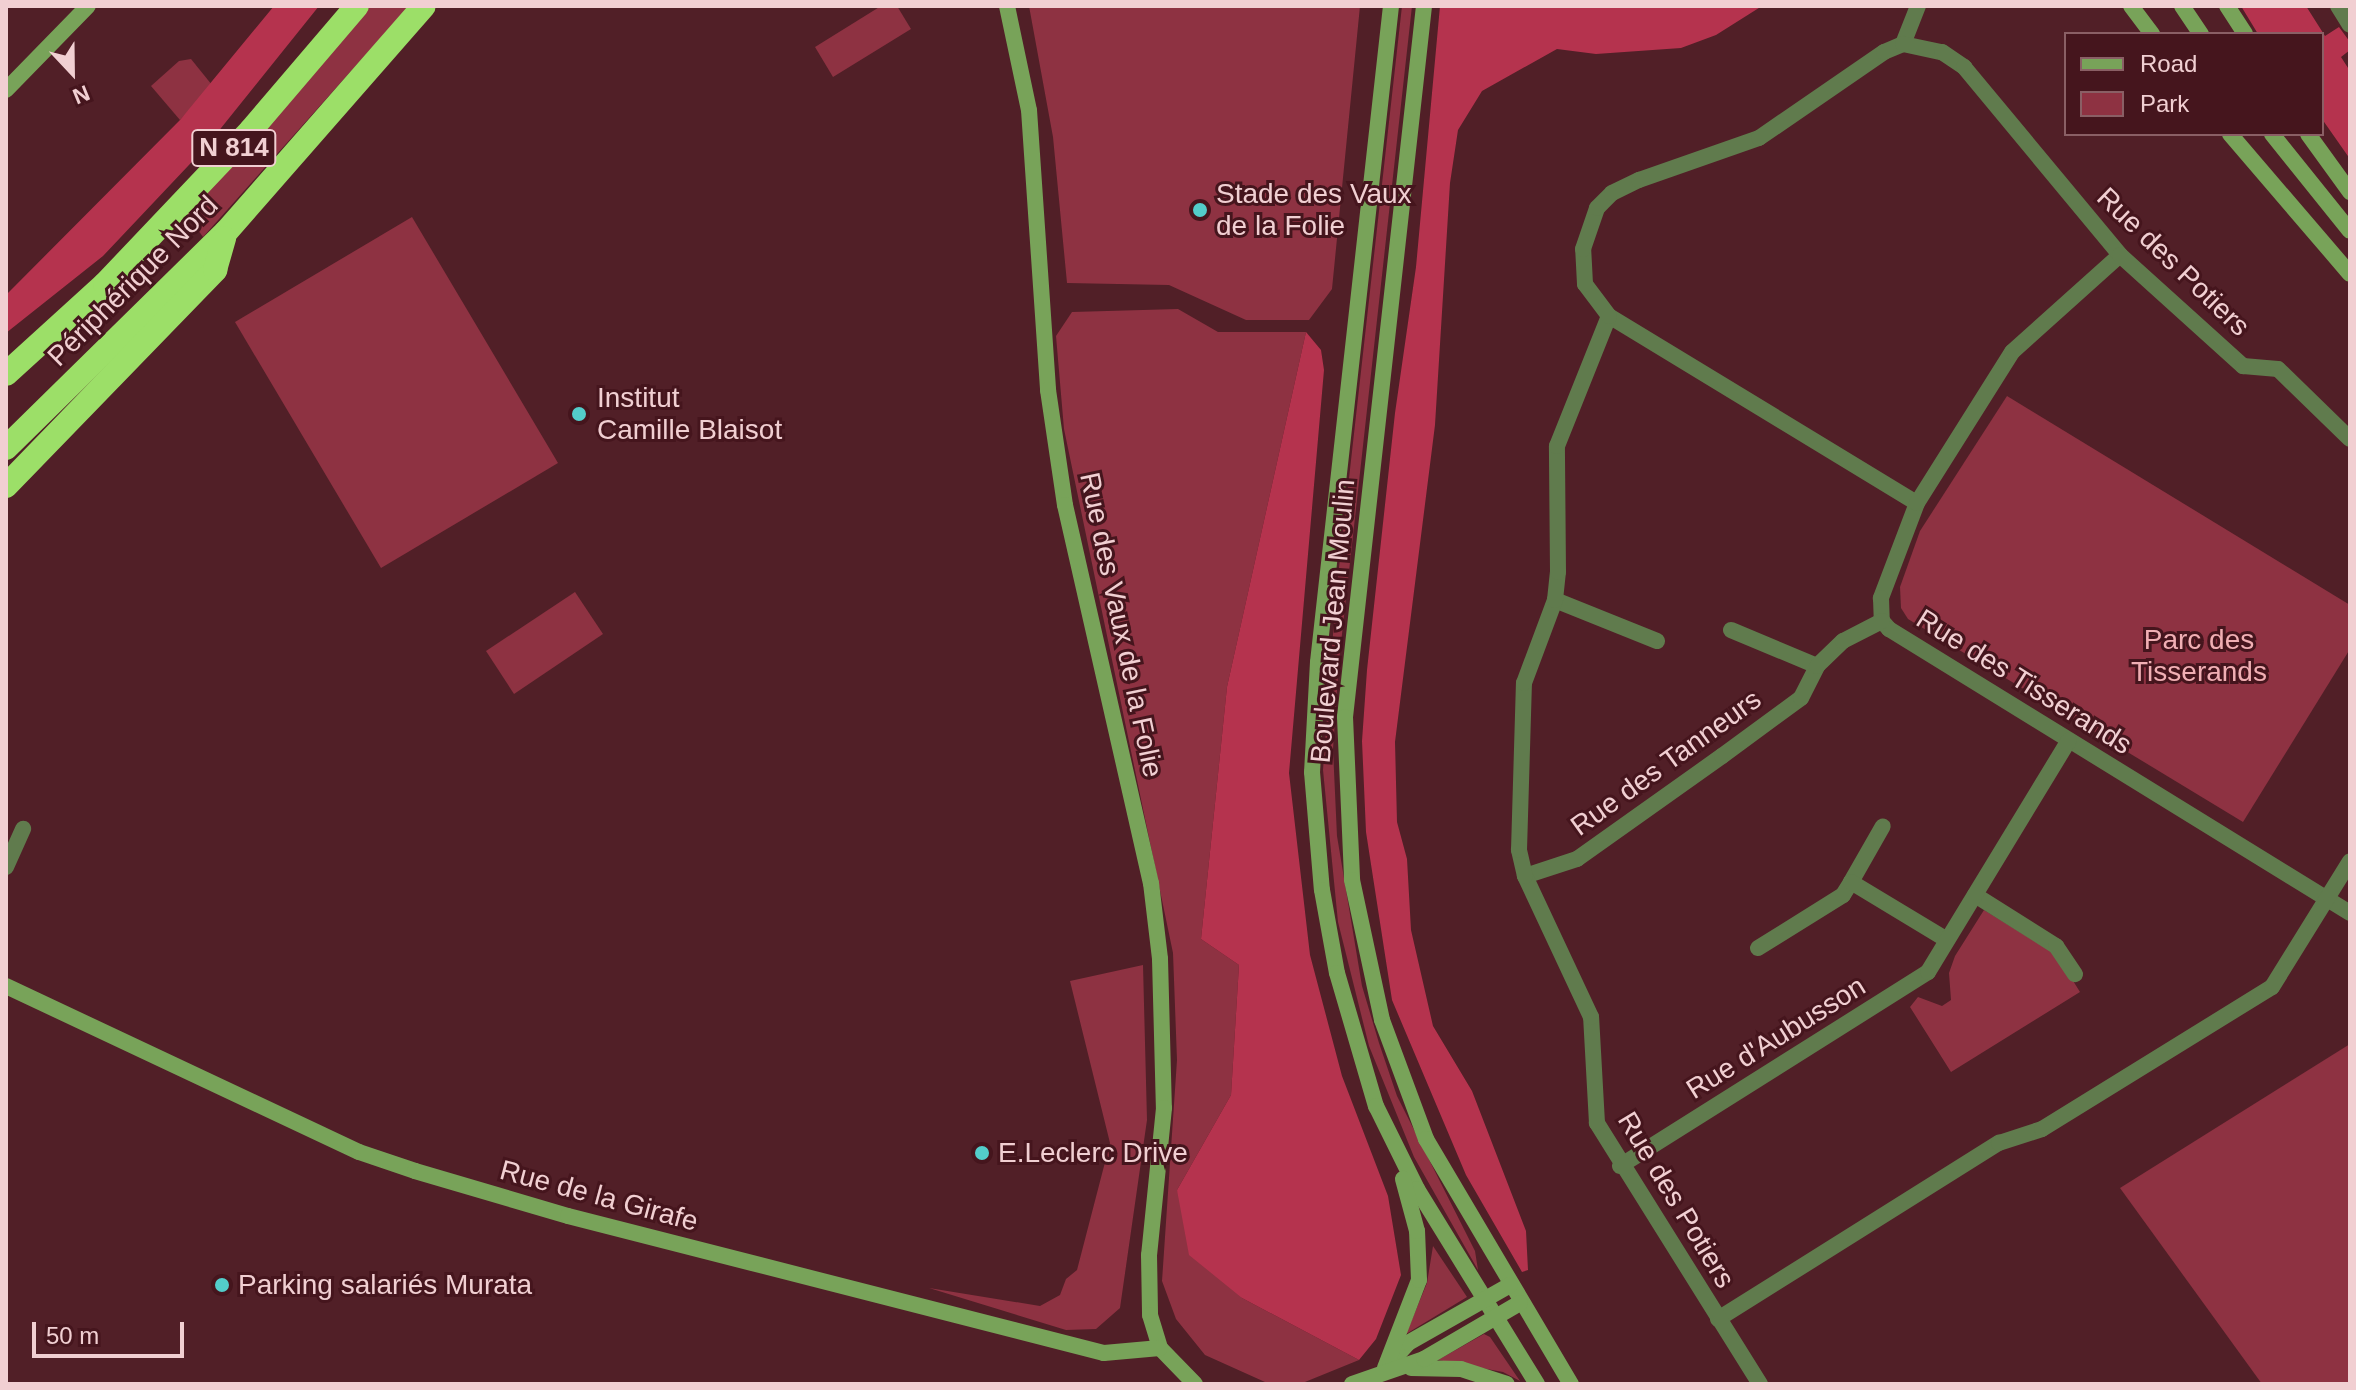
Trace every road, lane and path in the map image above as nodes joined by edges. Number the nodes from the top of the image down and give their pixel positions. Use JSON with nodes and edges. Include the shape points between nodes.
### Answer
{"nodes":[{"id":1,"x":88,"y":6,"type":"edge"},
{"id":2,"x":357,"y":6,"type":"edge"},
{"id":3,"x":424,"y":6,"type":"edge"},
{"id":4,"x":1007,"y":6,"type":"edge"},
{"id":5,"x":1391,"y":6,"type":"edge"},
{"id":6,"x":1424,"y":6,"type":"edge"},
{"id":7,"x":1918,"y":6,"type":"edge"},
{"id":8,"x":2131,"y":6,"type":"edge"},
{"id":9,"x":2182,"y":6,"type":"edge"},
{"id":10,"x":2227,"y":6,"type":"edge"},
{"id":11,"x":2338,"y":6,"type":"edge"},
{"id":12,"x":2350,"y":25,"type":"edge"},
{"id":13,"x":2150,"y":32,"type":"edge"},
{"id":14,"x":2200,"y":32,"type":"edge"},
{"id":15,"x":2244,"y":32,"type":"edge"},
{"id":16,"x":1903,"y":44,"type":"junction"},
{"id":17,"x":6,"y":90,"type":"edge"},
{"id":18,"x":2232,"y":136,"type":"edge"},
{"id":19,"x":2274,"y":136,"type":"edge"},
{"id":20,"x":2309,"y":136,"type":"edge"},
{"id":21,"x":2350,"y":192,"type":"edge"},
{"id":22,"x":2350,"y":231,"type":"edge"},
{"id":23,"x":226,"y":232,"type":"junction"},
{"id":24,"x":2120,"y":255,"type":"junction"},
{"id":25,"x":2350,"y":274,"type":"edge"},
{"id":26,"x":1609,"y":316,"type":"junction"},
{"id":27,"x":10,"y":370,"type":"edge"},
{"id":28,"x":2350,"y":439,"type":"edge"},
{"id":29,"x":6,"y":448,"type":"edge"},
{"id":30,"x":6,"y":486,"type":"edge"},
{"id":31,"x":1917,"y":503,"type":"junction"},
{"id":32,"x":1555,"y":600,"type":"junction"},
{"id":33,"x":1882,"y":621,"type":"junction"},
{"id":34,"x":1731,"y":630,"type":"dead end"},
{"id":35,"x":1657,"y":641,"type":"dead end"},
{"id":36,"x":1817,"y":666,"type":"junction"},
{"id":37,"x":2069,"y":740,"type":"junction"},
{"id":38,"x":1883,"y":826,"type":"dead end"},
{"id":39,"x":23,"y":829,"type":"dead end"},
{"id":40,"x":2350,"y":861,"type":"edge"},
{"id":41,"x":6,"y":867,"type":"edge"},
{"id":42,"x":1525,"y":876,"type":"junction"},
{"id":43,"x":1851,"y":882,"type":"junction"},
{"id":44,"x":1975,"y":895,"type":"junction"},
{"id":45,"x":2326,"y":898,"type":"junction"},
{"id":46,"x":2350,"y":913,"type":"edge"},
{"id":47,"x":1947,"y":940,"type":"junction"},
{"id":48,"x":1758,"y":948,"type":"dead end"},
{"id":49,"x":2075,"y":974,"type":"dead end"},
{"id":50,"x":6,"y":986,"type":"edge"},
{"id":51,"x":1376,"y":1106,"type":"junction"},
{"id":52,"x":1620,"y":1166,"type":"junction"},
{"id":53,"x":1510,"y":1285,"type":"junction"},
{"id":54,"x":1484,"y":1300,"type":"junction"},
{"id":55,"x":1520,"y":1303,"type":"junction"},
{"id":56,"x":1496,"y":1317,"type":"junction"},
{"id":57,"x":1718,"y":1319,"type":"junction"},
{"id":58,"x":1160,"y":1348,"type":"junction"},
{"id":59,"x":1385,"y":1368,"type":"junction"},
{"id":60,"x":1195,"y":1384,"type":"edge"},
{"id":61,"x":1352,"y":1384,"type":"edge"},
{"id":62,"x":1507,"y":1384,"type":"edge"},
{"id":63,"x":1537,"y":1384,"type":"edge"},
{"id":64,"x":1571,"y":1384,"type":"edge"},
{"id":65,"x":1760,"y":1384,"type":"edge"}],
"edges":[{"from":1,"to":17,"type":"street"},
{"from":2,"to":27,"type":"highway","name":"Périphérique Nord","number":"N 814","via":[[251,130],[105,284]]},
{"from":3,"to":23,"type":"highway","name":"Périphérique Nord","number":"N 814"},
{"from":4,"to":58,"type":"street","name":"Rue des Vaux de la Folie","via":[[1029,110],[1048,390],[1065,505],[1148,869],[1160,959],[1164,1108],[1149,1255],[1150,1315]]},
{"from":5,"to":51,"type":"street","via":[[1318,662],[1312,772],[1322,890],[1337,973]]},
{"from":6,"to":53,"type":"street","name":"Boulevard Jean Moulin","via":[[1345,717],[1347,825],[1363,951],[1403,1080],[1426,1139]]},
{"from":7,"to":16,"type":"street"},
{"from":8,"to":13,"type":"street"},
{"from":9,"to":14,"type":"street"},
{"from":10,"to":15,"type":"street"},
{"from":11,"to":12,"type":"street"},
{"from":16,"to":24,"type":"street","name":"Rue des Potiers","via":[[1942,52],[1964,67]]},
{"from":16,"to":26,"type":"street","via":[[1759,138],[1612,193],[1587,225],[1583,249],[1585,284]]},
{"from":18,"to":25,"type":"street"},
{"from":19,"to":22,"type":"street"},
{"from":20,"to":21,"type":"street"},
{"from":23,"to":29,"type":"highway","name":"Périphérique Nord","number":"N 814"},
{"from":23,"to":30,"type":"highway","via":[[215,270]]},
{"from":24,"to":28,"type":"street","name":"Rue des Potiers","via":[[2243,366],[2278,369]]},
{"from":24,"to":31,"type":"street","name":"Rue des Tisserands","via":[[2012,352]]},
{"from":26,"to":31,"type":"street"},
{"from":26,"to":32,"type":"street","name":"Rue des Potiers","via":[[1557,446]]},
{"from":31,"to":33,"type":"street","name":"Rue des Tisserands","via":[[1881,598]]},
{"from":32,"to":35,"type":"street"},
{"from":32,"to":42,"type":"street","name":"Rue des Potiers","via":[[1524,683],[1519,836]]},
{"from":33,"to":36,"type":"street","name":"Rue des Tanneurs","via":[[1843,641]]},
{"from":33,"to":37,"type":"street","name":"Rue des Tisserands"},
{"from":34,"to":36,"type":"street","name":"Rue des Tanneurs"},
{"from":36,"to":42,"type":"street","name":"Rue des Tanneurs","via":[[1801,698],[1698,773],[1577,859]]},
{"from":37,"to":44,"type":"street","name":"Rue d'Aubusson"},
{"from":37,"to":45,"type":"street","name":"Rue des Tisserands"},
{"from":38,"to":43,"type":"street"},
{"from":39,"to":41,"type":"street"},
{"from":40,"to":45,"type":"street","name":"Rue des Potiers"},
{"from":42,"to":52,"type":"street","name":"Rue des Potiers","via":[[1591,1017],[1597,1123]]},
{"from":43,"to":47,"type":"street"},
{"from":43,"to":48,"type":"street","via":[[1843,895]]},
{"from":44,"to":47,"type":"street","name":"Rue d'Aubusson"},
{"from":44,"to":49,"type":"street","via":[[2056,946]]},
{"from":45,"to":46,"type":"street","name":"Rue des Tisserands"},
{"from":45,"to":57,"type":"street","name":"Rue des Potiers","via":[[2272,987],[2042,1129],[1999,1143]]},
{"from":47,"to":52,"type":"street","name":"Rue d'Aubusson","via":[[1917,980]]},
{"from":50,"to":58,"type":"street","name":"Rue de la Girafe","via":[[359,1152],[415,1171],[568,1216],[1092,1350]]},
{"from":51,"to":54,"type":"street","via":[[1417,1189]]},
{"from":51,"to":59,"type":"street","via":[[1417,1231],[1419,1280]]},
{"from":52,"to":57,"type":"street","name":"Rue des Potiers"},
{"from":53,"to":54,"type":"street"},
{"from":53,"to":55,"type":"street","name":"Boulevard Jean Moulin"},
{"from":54,"to":56,"type":"street"},
{"from":54,"to":59,"type":"street","via":[[1408,1343]]},
{"from":55,"to":56,"type":"street"},
{"from":55,"to":64,"type":"street","name":"Boulevard Jean Moulin"},
{"from":56,"to":59,"type":"street","via":[[1424,1359]]},
{"from":56,"to":63,"type":"street"},
{"from":57,"to":65,"type":"street","name":"Rue des Potiers"},
{"from":58,"to":60,"type":"street"},
{"from":59,"to":61,"type":"street"},
{"from":59,"to":62,"type":"street","via":[[1461,1369]]}]}
